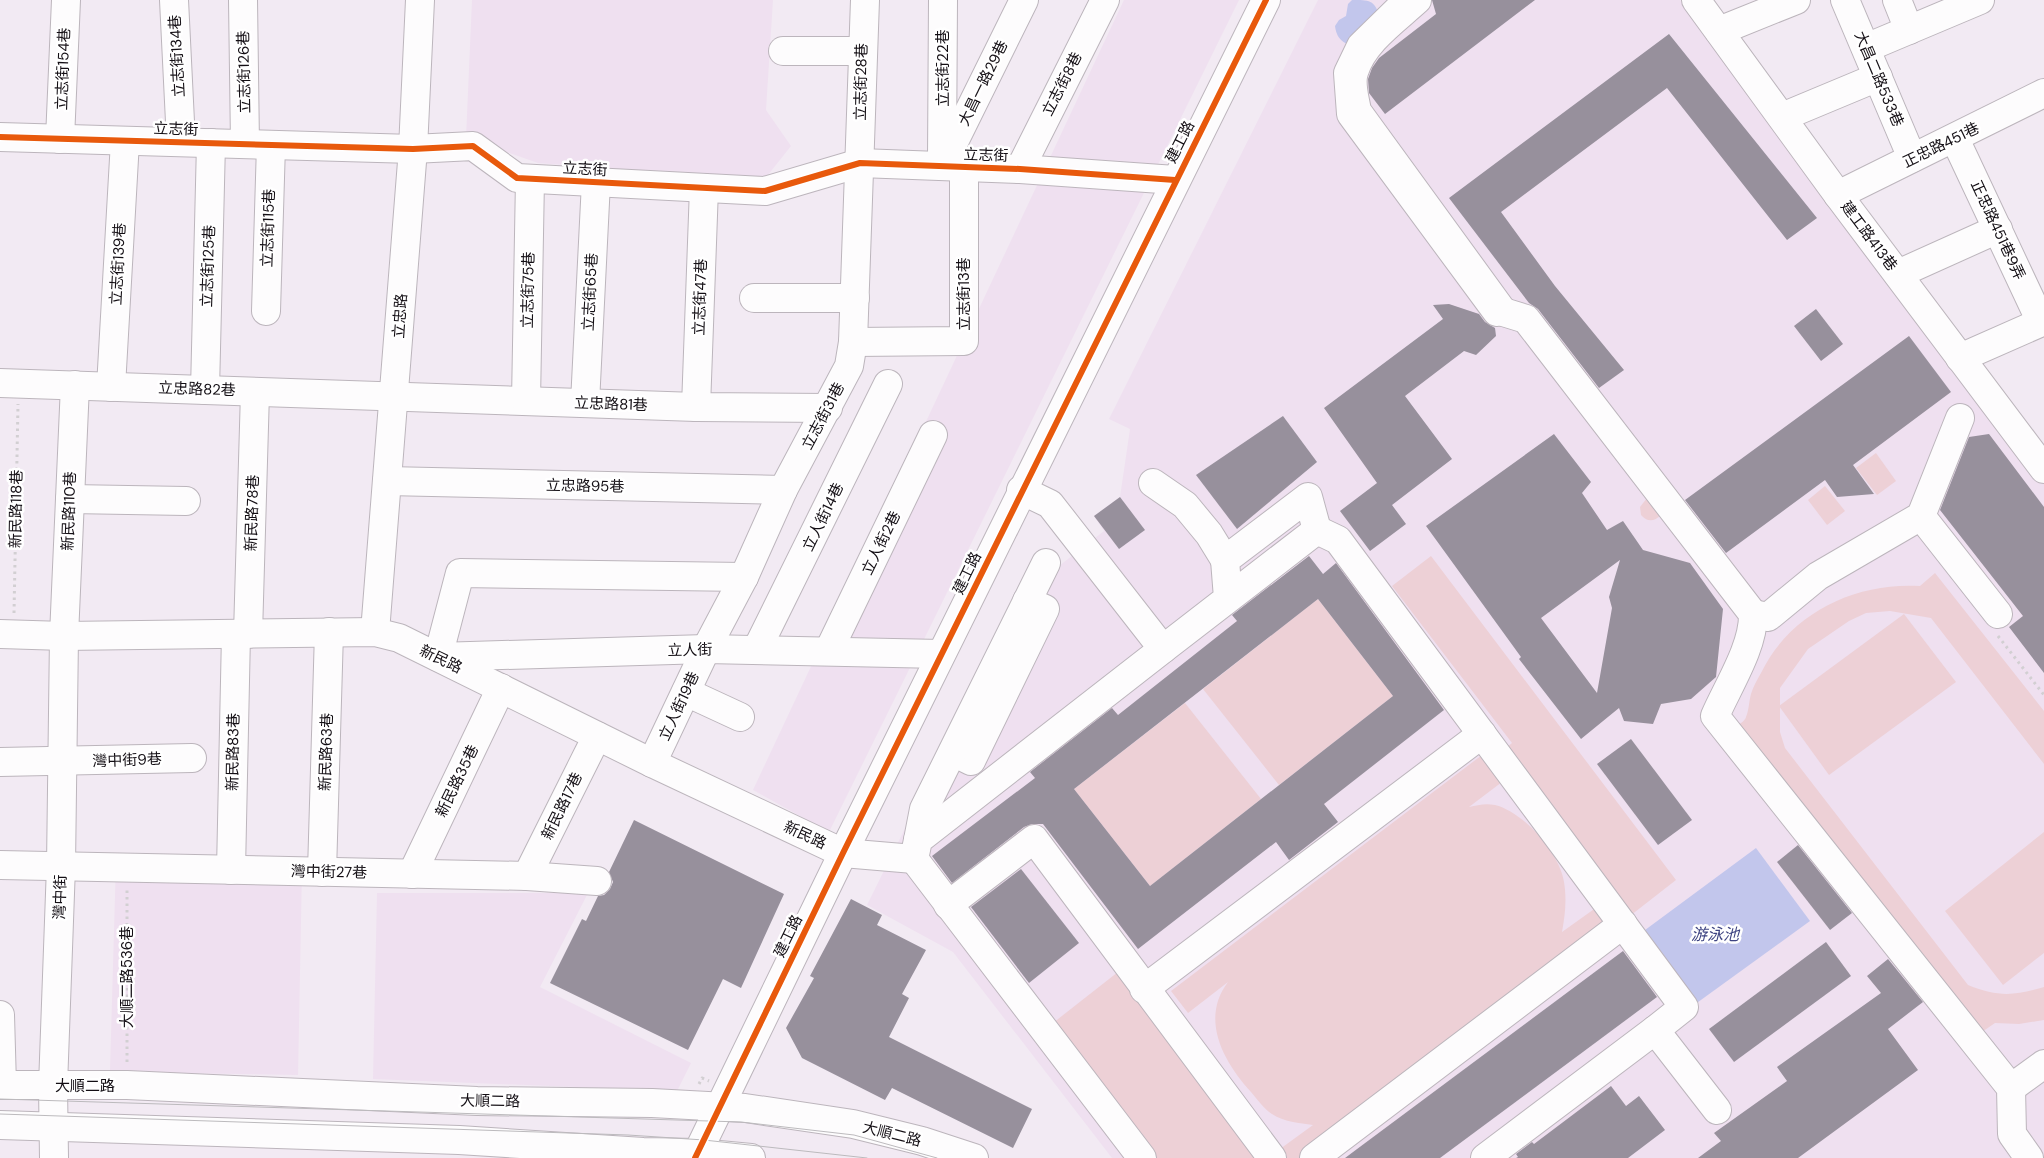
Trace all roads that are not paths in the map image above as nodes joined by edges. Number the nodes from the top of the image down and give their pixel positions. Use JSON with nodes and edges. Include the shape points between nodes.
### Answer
{"nodes":[{"id":1,"x":66,"y":0,"type":"edge"},
{"id":2,"x":174,"y":0,"type":"edge"},
{"id":3,"x":243,"y":0,"type":"edge"},
{"id":4,"x":420,"y":0,"type":"edge"},
{"id":5,"x":865,"y":0,"type":"edge"},
{"id":6,"x":943,"y":0,"type":"edge"},
{"id":7,"x":1024,"y":0,"type":"edge"},
{"id":8,"x":1104,"y":0,"type":"edge"},
{"id":9,"x":1266,"y":0,"type":"edge"},
{"id":10,"x":1408,"y":0,"type":"edge"},
{"id":11,"x":1417,"y":0,"type":"edge"},
{"id":12,"x":1696,"y":0,"type":"edge"},
{"id":13,"x":1796,"y":0,"type":"edge"},
{"id":14,"x":1845,"y":0,"type":"edge"},
{"id":15,"x":1897,"y":0,"type":"edge"},
{"id":16,"x":1973,"y":1,"type":"edge"},
{"id":17,"x":1908,"y":30,"type":"junction"},
{"id":18,"x":1719,"y":31,"type":"junction"},
{"id":19,"x":1866,"y":48,"type":"junction"},
{"id":20,"x":862,"y":50,"type":"junction"},
{"id":21,"x":783,"y":51,"type":"dead end"},
{"id":22,"x":943,"y":70,"type":"junction"},
{"id":23,"x":987,"y":75,"type":"junction"},
{"id":24,"x":1878,"y":77,"type":"junction"},
{"id":25,"x":2044,"y":93,"type":"edge"},
{"id":26,"x":1782,"y":118,"type":"junction"},
{"id":27,"x":0,"y":137,"type":"edge"},
{"id":28,"x":60,"y":139,"type":"junction"},
{"id":29,"x":1955,"y":139,"type":"junction"},
{"id":30,"x":126,"y":141,"type":"junction"},
{"id":31,"x":181,"y":142,"type":"junction"},
{"id":32,"x":211,"y":143,"type":"junction"},
{"id":33,"x":258,"y":144,"type":"junction"},
{"id":34,"x":413,"y":149,"type":"junction"},
{"id":35,"x":1912,"y":158,"type":"junction"},
{"id":36,"x":860,"y":163,"type":"junction"},
{"id":37,"x":953,"y":166,"type":"junction"},
{"id":38,"x":1020,"y":169,"type":"junction"},
{"id":39,"x":530,"y":179,"type":"junction"},
{"id":40,"x":1175,"y":180,"type":"junction"},
{"id":41,"x":596,"y":182,"type":"junction"},
{"id":42,"x":704,"y":188,"type":"junction"},
{"id":43,"x":1838,"y":195,"type":"junction"},
{"id":44,"x":1998,"y":229,"type":"junction"},
{"id":45,"x":1898,"y":274,"type":"junction"},
{"id":46,"x":754,"y":298,"type":"dead end"},
{"id":47,"x":855,"y":298,"type":"junction"},
{"id":48,"x":266,"y":311,"type":"dead end"},
{"id":49,"x":1500,"y":311,"type":"junction"},
{"id":50,"x":2043,"y":321,"type":"edge"},
{"id":51,"x":854,"y":342,"type":"junction"},
{"id":52,"x":1960,"y":358,"type":"junction"},
{"id":53,"x":9,"y":383,"type":"edge"},
{"id":54,"x":888,"y":384,"type":"dead end"},
{"id":55,"x":74,"y":385,"type":"junction"},
{"id":56,"x":111,"y":386,"type":"junction"},
{"id":57,"x":205,"y":390,"type":"junction"},
{"id":58,"x":255,"y":392,"type":"junction"},
{"id":59,"x":394,"y":396,"type":"junction"},
{"id":60,"x":526,"y":401,"type":"junction"},
{"id":61,"x":584,"y":403,"type":"junction"},
{"id":62,"x":696,"y":407,"type":"junction"},
{"id":63,"x":828,"y":408,"type":"junction"},
{"id":64,"x":1960,"y":418,"type":"dead end"},
{"id":65,"x":933,"y":435,"type":"dead end"},
{"id":66,"x":2041,"y":460,"type":"edge"},
{"id":67,"x":387,"y":481,"type":"junction"},
{"id":68,"x":1153,"y":483,"type":"dead end"},
{"id":69,"x":783,"y":490,"type":"junction"},
{"id":70,"x":1021,"y":490,"type":"junction"},
{"id":71,"x":70,"y":499,"type":"junction"},
{"id":72,"x":186,"y":501,"type":"dead end"},
{"id":73,"x":1922,"y":516,"type":"junction"},
{"id":74,"x":1317,"y":530,"type":"junction"},
{"id":75,"x":1225,"y":560,"type":"junction"},
{"id":76,"x":1046,"y":563,"type":"dead end"},
{"id":77,"x":744,"y":578,"type":"junction"},
{"id":78,"x":1228,"y":598,"type":"junction"},
{"id":79,"x":1753,"y":614,"type":"junction"},
{"id":80,"x":1998,"y":614,"type":"dead end"},
{"id":81,"x":329,"y":632,"type":"junction"},
{"id":82,"x":376,"y":632,"type":"junction"},
{"id":83,"x":7,"y":634,"type":"edge"},
{"id":84,"x":242,"y":634,"type":"junction"},
{"id":85,"x":64,"y":636,"type":"junction"},
{"id":86,"x":706,"y":649,"type":"junction"},
{"id":87,"x":1163,"y":649,"type":"junction"},
{"id":88,"x":757,"y":650,"type":"junction"},
{"id":89,"x":829,"y":650,"type":"junction"},
{"id":90,"x":941,"y":654,"type":"junction"},
{"id":91,"x":438,"y":657,"type":"junction"},
{"id":92,"x":501,"y":688,"type":"junction"},
{"id":93,"x":686,"y":692,"type":"junction"},
{"id":94,"x":740,"y":717,"type":"dead end"},
{"id":95,"x":1482,"y":734,"type":"junction"},
{"id":96,"x":597,"y":736,"type":"junction"},
{"id":97,"x":192,"y":758,"type":"dead end"},
{"id":98,"x":0,"y":762,"type":"edge"},
{"id":99,"x":62,"y":762,"type":"junction"},
{"id":100,"x":652,"y":764,"type":"junction"},
{"id":101,"x":916,"y":849,"type":"junction"},
{"id":102,"x":843,"y":853,"type":"junction"},
{"id":103,"x":0,"y":865,"type":"edge"},
{"id":104,"x":62,"y":866,"type":"junction"},
{"id":105,"x":230,"y":870,"type":"junction"},
{"id":106,"x":322,"y":872,"type":"junction"},
{"id":107,"x":412,"y":874,"type":"junction"},
{"id":108,"x":527,"y":876,"type":"junction"},
{"id":109,"x":597,"y":880,"type":"dead end"},
{"id":110,"x":948,"y":905,"type":"junction"},
{"id":111,"x":1623,"y":924,"type":"junction"},
{"id":112,"x":1144,"y":989,"type":"junction"},
{"id":113,"x":0,"y":1015,"type":"edge"},
{"id":114,"x":1655,"y":1030,"type":"junction"},
{"id":115,"x":2044,"y":1064,"type":"edge"},
{"id":116,"x":1,"y":1085,"type":"edge"},
{"id":117,"x":53,"y":1086,"type":"junction"},
{"id":118,"x":2011,"y":1088,"type":"junction"},
{"id":119,"x":720,"y":1107,"type":"junction"},
{"id":120,"x":1717,"y":1110,"type":"dead end"},
{"id":121,"x":0,"y":1125,"type":"edge"},
{"id":122,"x":54,"y":1125,"type":"junction"},
{"id":123,"x":454,"y":1149,"type":"edge"},
{"id":124,"x":696,"y":1155,"type":"edge"},
{"id":125,"x":54,"y":1158,"type":"edge"},
{"id":126,"x":751,"y":1158,"type":"edge"},
{"id":127,"x":974,"y":1158,"type":"edge"},
{"id":128,"x":1142,"y":1158,"type":"edge"},
{"id":129,"x":1272,"y":1158,"type":"edge"},
{"id":130,"x":1314,"y":1158,"type":"edge"},
{"id":131,"x":1485,"y":1158,"type":"edge"},
{"id":132,"x":2029,"y":1158,"type":"edge"}],
"edges":[{"from":1,"to":28,"type":"street","name":"立志街154巷"},
{"from":2,"to":31,"type":"street","name":"立志街134巷"},
{"from":3,"to":33,"type":"street","name":"立志街126巷"},
{"from":4,"to":34,"type":"street","name":"立忠路"},
{"from":5,"to":20,"type":"street","name":"立志街28巷"},
{"from":6,"to":22,"type":"street","name":"立志街22巷"},
{"from":7,"to":23,"type":"street","name":"大昌一路29巷"},
{"from":8,"to":38,"type":"street","name":"立志街8巷"},
{"from":9,"to":40,"type":"street","name":"建工路"},
{"from":10,"to":49,"type":"street","via":[[1360,46],[1348,73],[1350,114],[1487,299],[1497,312]]},
{"from":11,"to":49,"type":"street","via":[[1367,47],[1353,73],[1357,111],[1502,309]]},
{"from":12,"to":18,"type":"street","name":"建工路413巷"},
{"from":13,"to":18,"type":"street"},
{"from":14,"to":19,"type":"street","name":"大昌二路533巷"},
{"from":15,"to":17,"type":"street"},
{"from":16,"to":17,"type":"street"},
{"from":17,"to":19,"type":"street"},
{"from":18,"to":26,"type":"street","name":"建工路413巷"},
{"from":19,"to":24,"type":"street","name":"大昌二路533巷"},
{"from":20,"to":21,"type":"street"},
{"from":20,"to":36,"type":"street","name":"立志街28巷"},
{"from":22,"to":23,"type":"street"},
{"from":22,"to":37,"type":"street","name":"立志街22巷"},
{"from":23,"to":37,"type":"street","name":"大昌一路29巷"},
{"from":24,"to":26,"type":"street"},
{"from":24,"to":35,"type":"street","name":"大昌二路533巷"},
{"from":25,"to":29,"type":"street","name":"正忠路451巷"},
{"from":26,"to":43,"type":"street","name":"建工路413巷"},
{"from":27,"to":28,"type":"street","name":"立志街"},
{"from":28,"to":30,"type":"street","name":"立志街"},
{"from":29,"to":35,"type":"street","name":"正忠路451巷"},
{"from":29,"to":44,"type":"street","name":"正忠路451巷9弄"},
{"from":30,"to":31,"type":"street","name":"立志街"},
{"from":30,"to":56,"type":"street","name":"立志街139巷"},
{"from":31,"to":32,"type":"street","name":"立志街"},
{"from":32,"to":33,"type":"street","name":"立志街"},
{"from":32,"to":57,"type":"street","name":"立志街125巷"},
{"from":33,"to":34,"type":"street","name":"立志街"},
{"from":33,"to":48,"type":"street","name":"立志街115巷"},
{"from":34,"to":39,"type":"street","name":"立志街","via":[[473,146],[517,178]]},
{"from":34,"to":59,"type":"street","name":"立忠路"},
{"from":35,"to":43,"type":"street","name":"正忠路451巷"},
{"from":36,"to":37,"type":"street","name":"立志街"},
{"from":36,"to":42,"type":"street","name":"立志街","via":[[765,191]]},
{"from":36,"to":47,"type":"street","name":"立志街31巷"},
{"from":37,"to":38,"type":"street","name":"立志街"},
{"from":37,"to":51,"type":"street","name":"立志街13巷","via":[[964,341]]},
{"from":38,"to":40,"type":"street","name":"立志街"},
{"from":39,"to":41,"type":"street","name":"立志街"},
{"from":39,"to":60,"type":"street","name":"立志街75巷"},
{"from":40,"to":70,"type":"street","name":"建工路"},
{"from":41,"to":42,"type":"street","name":"立志街"},
{"from":41,"to":61,"type":"street","name":"立志街65巷"},
{"from":42,"to":62,"type":"street","name":"立志街47巷"},
{"from":43,"to":45,"type":"street","name":"建工路413巷"},
{"from":44,"to":45,"type":"street"},
{"from":44,"to":50,"type":"street","name":"正忠路451巷9弄"},
{"from":45,"to":52,"type":"street","name":"建工路413巷"},
{"from":46,"to":47,"type":"street"},
{"from":47,"to":51,"type":"street","name":"立志街31巷"},
{"from":49,"to":79,"type":"street","via":[[1526,320]]},
{"from":50,"to":52,"type":"street"},
{"from":51,"to":63,"type":"street","name":"立志街31巷","via":[[849,366]]},
{"from":52,"to":66,"type":"street","name":"建工路413巷"},
{"from":53,"to":55,"type":"street","name":"立忠路82巷"},
{"from":54,"to":88,"type":"street","name":"立人街14巷"},
{"from":55,"to":56,"type":"street","name":"立忠路82巷"},
{"from":55,"to":71,"type":"street","name":"新民路110巷"},
{"from":56,"to":57,"type":"street","name":"立忠路82巷"},
{"from":57,"to":58,"type":"street","name":"立忠路82巷"},
{"from":58,"to":59,"type":"street","name":"立忠路82巷"},
{"from":58,"to":84,"type":"street","name":"新民路78巷"},
{"from":59,"to":60,"type":"street","name":"立忠路81巷"},
{"from":59,"to":67,"type":"street","name":"立忠路"},
{"from":60,"to":61,"type":"street","name":"立忠路81巷"},
{"from":61,"to":62,"type":"street","name":"立忠路81巷"},
{"from":62,"to":63,"type":"street","name":"立忠路81巷"},
{"from":63,"to":69,"type":"street","name":"立志街31巷"},
{"from":64,"to":73,"type":"street"},
{"from":65,"to":89,"type":"street","name":"立人街2巷"},
{"from":67,"to":69,"type":"street","name":"立忠路95巷"},
{"from":67,"to":82,"type":"street","name":"立忠路"},
{"from":68,"to":75,"type":"street","via":[[1185,505]]},
{"from":69,"to":77,"type":"street","name":"立志街31巷"},
{"from":70,"to":87,"type":"street","via":[[1050,504]]},
{"from":70,"to":90,"type":"street","name":"建工路"},
{"from":71,"to":72,"type":"street"},
{"from":71,"to":85,"type":"street","name":"新民路110巷"},
{"from":73,"to":79,"type":"street","via":[[1818,576],[1768,618]]},
{"from":73,"to":80,"type":"street"},
{"from":74,"to":75,"type":"street","via":[[1308,497]]},
{"from":74,"to":78,"type":"street"},
{"from":74,"to":95,"type":"street","via":[[1338,540]]},
{"from":75,"to":78,"type":"street"},
{"from":76,"to":101,"type":"street","via":[[1028,601],[1013,652],[987,705],[953,752],[924,809]]},
{"from":77,"to":86,"type":"street","name":"立志街31巷"},
{"from":77,"to":91,"type":"street","via":[[460,573]]},
{"from":78,"to":87,"type":"street"},
{"from":79,"to":118,"type":"street","via":[[1747,645],[1715,716]]},
{"from":81,"to":82,"type":"street","name":"新民路"},
{"from":81,"to":84,"type":"street","name":"新民路"},
{"from":81,"to":106,"type":"street","name":"新民路63巷"},
{"from":82,"to":91,"type":"street","name":"新民路","via":[[399,638]]},
{"from":83,"to":85,"type":"street","name":"新民路"},
{"from":84,"to":85,"type":"street","name":"新民路"},
{"from":84,"to":105,"type":"street","name":"新民路83巷"},
{"from":85,"to":99,"type":"street","name":"灣中街"},
{"from":86,"to":88,"type":"street","name":"立人街"},
{"from":86,"to":91,"type":"street","name":"立人街"},
{"from":86,"to":93,"type":"street","name":"立人街19巷"},
{"from":87,"to":101,"type":"street"},
{"from":88,"to":89,"type":"street","name":"立人街"},
{"from":89,"to":90,"type":"street","name":"立人街"},
{"from":90,"to":102,"type":"street","name":"建工路"},
{"from":91,"to":92,"type":"street","name":"新民路"},
{"from":92,"to":96,"type":"street","name":"新民路"},
{"from":92,"to":107,"type":"street","name":"新民路35巷"},
{"from":93,"to":94,"type":"street"},
{"from":93,"to":100,"type":"street","name":"立人街19巷"},
{"from":95,"to":111,"type":"street"},
{"from":95,"to":112,"type":"street"},
{"from":96,"to":100,"type":"street","name":"新民路"},
{"from":96,"to":108,"type":"street","name":"新民路17巷"},
{"from":97,"to":99,"type":"street","name":"灣中街9巷"},
{"from":98,"to":99,"type":"street","name":"灣中街9巷"},
{"from":99,"to":104,"type":"street","name":"灣中街"},
{"from":100,"to":102,"type":"street","name":"新民路"},
{"from":101,"to":102,"type":"street"},
{"from":101,"to":110,"type":"street"},
{"from":102,"to":119,"type":"street","name":"建工路"},
{"from":103,"to":104,"type":"street","name":"灣中街27巷"},
{"from":104,"to":105,"type":"street","name":"灣中街27巷"},
{"from":104,"to":117,"type":"street","name":"灣中街"},
{"from":105,"to":106,"type":"street","name":"灣中街27巷"},
{"from":106,"to":107,"type":"street","name":"灣中街27巷"},
{"from":107,"to":108,"type":"street","name":"灣中街27巷"},
{"from":108,"to":109,"type":"street","name":"灣中街27巷"},
{"from":110,"to":112,"type":"street","via":[[1034,839]]},
{"from":110,"to":128,"type":"street"},
{"from":111,"to":114,"type":"street","via":[[1684,1007]]},
{"from":111,"to":130,"type":"street"},
{"from":112,"to":129,"type":"street"},
{"from":113,"to":116,"type":"street"},
{"from":114,"to":120,"type":"street"},
{"from":114,"to":131,"type":"street"},
{"from":115,"to":118,"type":"street"},
{"from":116,"to":117,"type":"street","name":"大順二路"},
{"from":117,"to":119,"type":"street","name":"大順二路","via":[[127,1085],[477,1101]]},
{"from":117,"to":122,"type":"street","name":"灣中街"},
{"from":118,"to":132,"type":"street","via":[[2012,1134]]},
{"from":119,"to":124,"type":"street","name":"建工路"},
{"from":119,"to":127,"type":"street","name":"大順二路","via":[[853,1124]]},
{"from":121,"to":122,"type":"street"},
{"from":122,"to":123,"type":"street"},
{"from":122,"to":125,"type":"street","name":"灣中街"},
{"from":123,"to":124,"type":"street"},
{"from":124,"to":126,"type":"street"}]}
